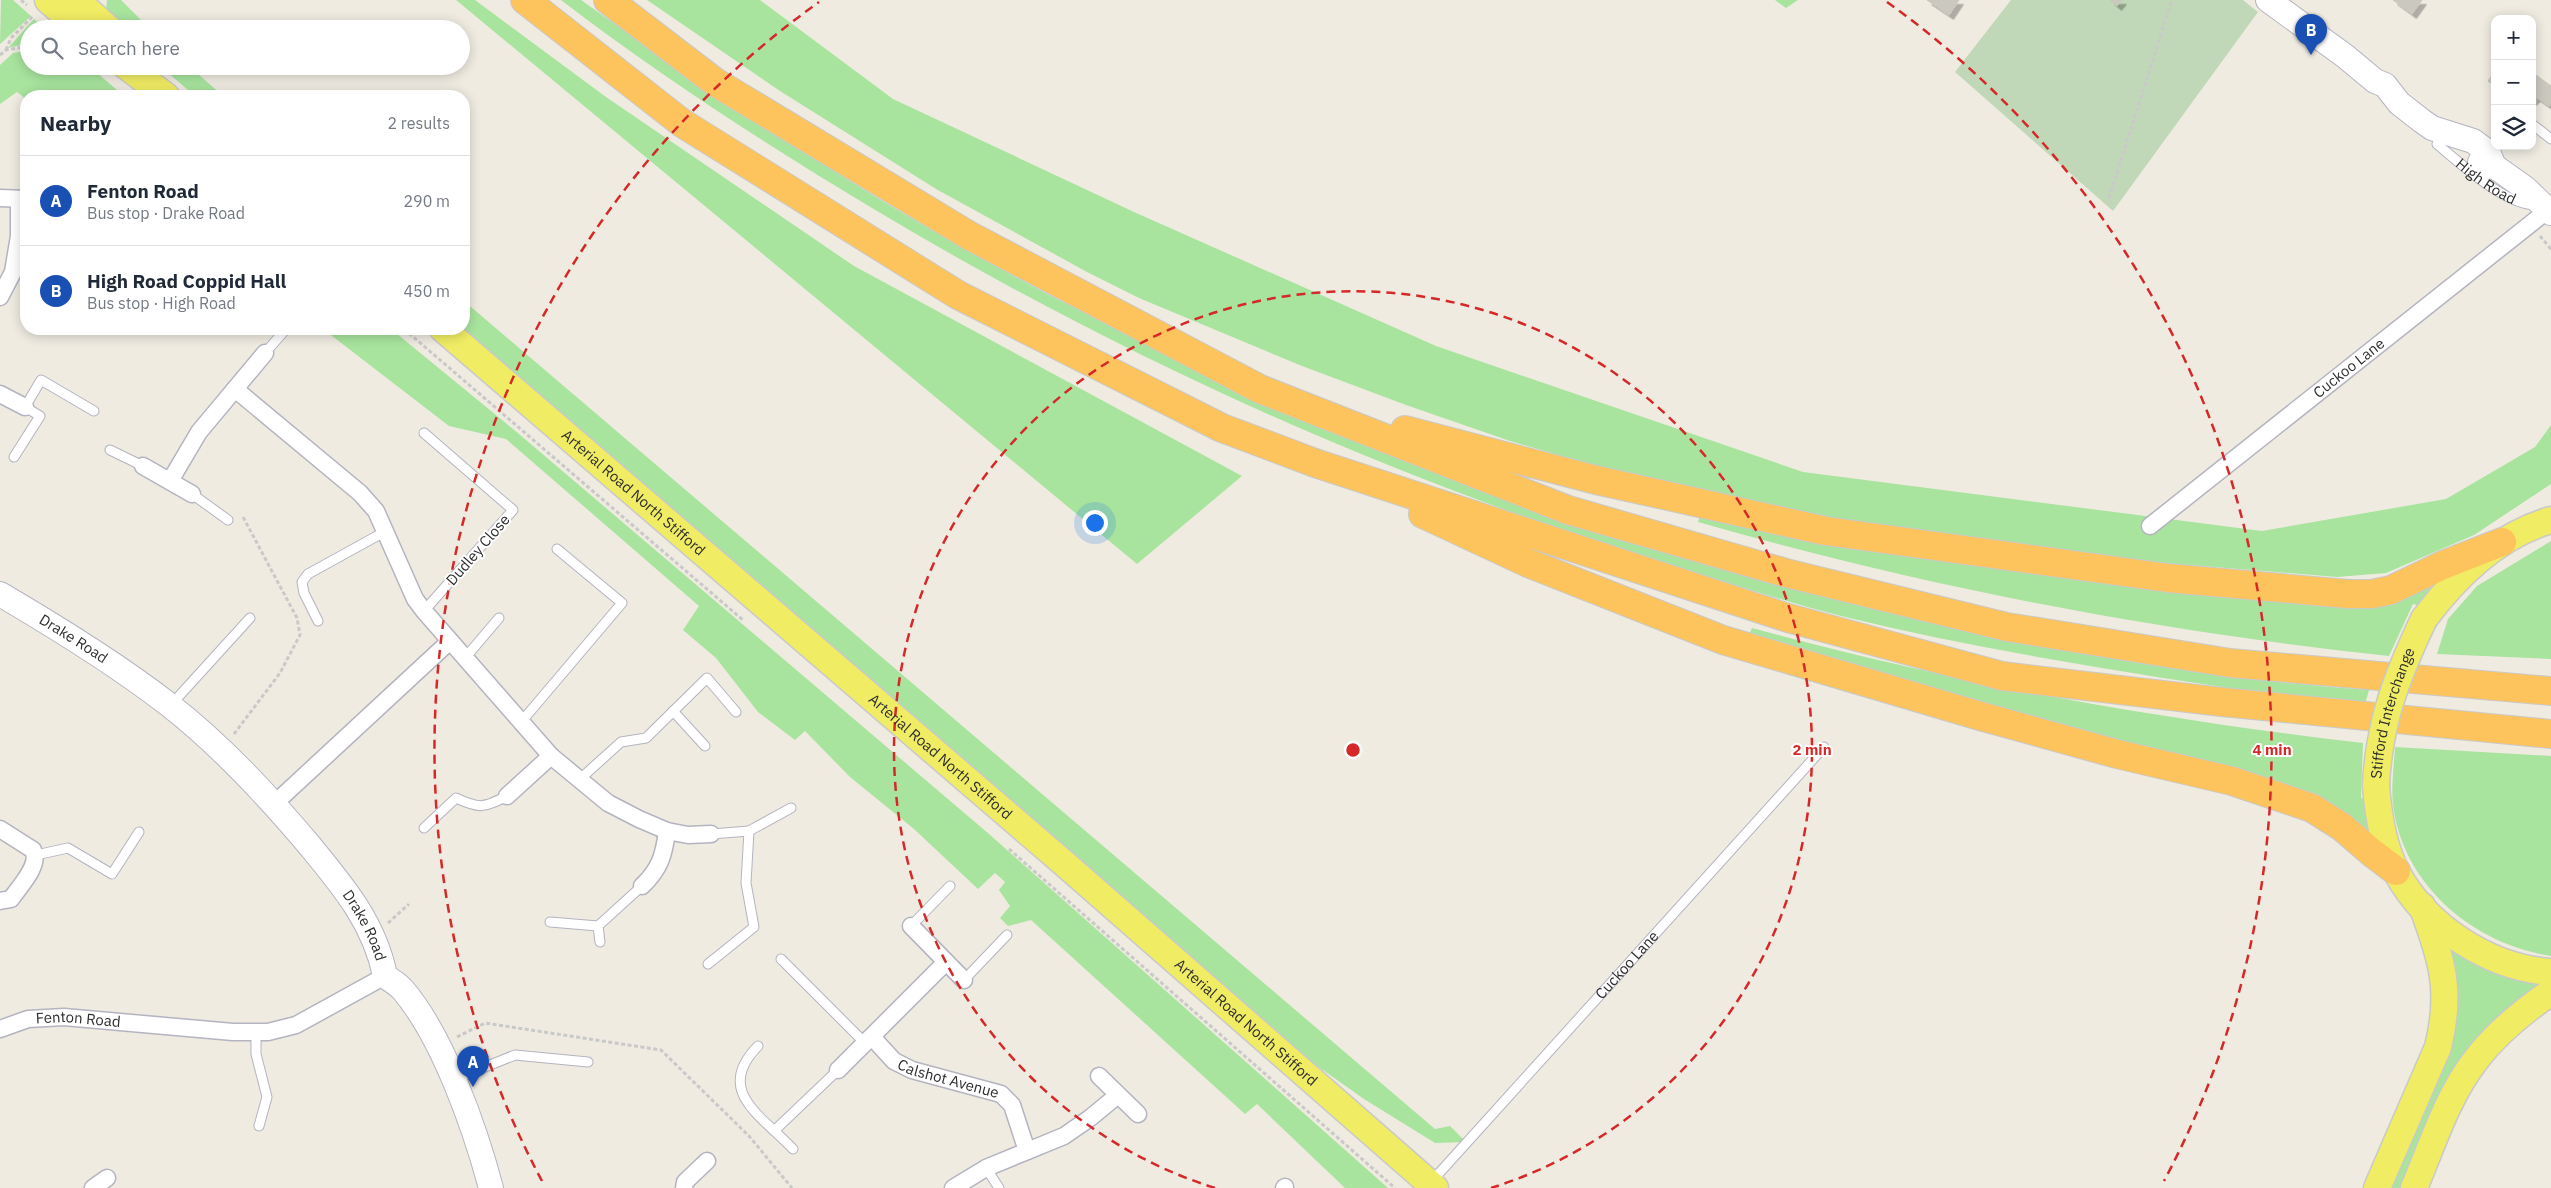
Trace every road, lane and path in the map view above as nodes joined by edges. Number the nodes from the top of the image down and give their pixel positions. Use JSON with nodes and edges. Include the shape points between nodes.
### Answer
{"nodes":[{"id":1,"x":525,"y":0,"type":"edge"},
{"id":2,"x":608,"y":0,"type":"edge"},
{"id":3,"x":2172,"y":0,"type":"edge"},
{"id":4,"x":2268,"y":0,"type":"edge"},
{"id":5,"x":42,"y":6,"type":"edge"},
{"id":6,"x":81,"y":8,"type":"edge"},
{"id":7,"x":29,"y":20,"type":"edge"},
{"id":8,"x":97,"y":20,"type":"edge"},
{"id":9,"x":20,"y":29,"type":"edge"},
{"id":10,"x":20,"y":48,"type":"edge"},
{"id":11,"x":6,"y":50,"type":"junction"},
{"id":12,"x":0,"y":55,"type":"edge"},
{"id":13,"x":138,"y":75,"type":"edge"},
{"id":14,"x":159,"y":75,"type":"edge"},
{"id":15,"x":2388,"y":87,"type":"junction"},
{"id":16,"x":158,"y":90,"type":"edge"},
{"id":17,"x":174,"y":90,"type":"edge"},
{"id":18,"x":2436,"y":117,"type":"dead end"},
{"id":19,"x":2536,"y":127,"type":"edge"},
{"id":20,"x":2459,"y":135,"type":"junction"},
{"id":21,"x":2551,"y":139,"type":"edge"},
{"id":22,"x":2437,"y":144,"type":"junction"},
{"id":23,"x":2494,"y":166,"type":"junction"},
{"id":24,"x":0,"y":198,"type":"edge"},
{"id":25,"x":2109,"y":198,"type":"dead end"},
{"id":26,"x":20,"y":199,"type":"edge"},
{"id":27,"x":2548,"y":207,"type":"edge"},
{"id":28,"x":20,"y":227,"type":"edge"},
{"id":29,"x":20,"y":273,"type":"edge"},
{"id":30,"x":0,"y":297,"type":"edge"},
{"id":31,"x":281,"y":335,"type":"edge"},
{"id":32,"x":411,"y":335,"type":"edge"},
{"id":33,"x":451,"y":335,"type":"edge"},
{"id":34,"x":265,"y":353,"type":"joint"},
{"id":35,"x":235,"y":389,"type":"junction"},
{"id":36,"x":1260,"y":389,"type":"junction"},
{"id":37,"x":0,"y":394,"type":"edge"},
{"id":38,"x":25,"y":407,"type":"junction"},
{"id":39,"x":94,"y":411,"type":"dead end"},
{"id":40,"x":424,"y":433,"type":"dead end"},
{"id":41,"x":110,"y":450,"type":"dead end"},
{"id":42,"x":14,"y":457,"type":"dead end"},
{"id":43,"x":1315,"y":463,"type":"junction"},
{"id":44,"x":143,"y":466,"type":"joint"},
{"id":45,"x":170,"y":481,"type":"junction"},
{"id":46,"x":192,"y":494,"type":"joint"},
{"id":47,"x":2546,"y":517,"type":"edge"},
{"id":48,"x":228,"y":520,"type":"dead end"},
{"id":49,"x":2150,"y":526,"type":"dead end"},
{"id":50,"x":386,"y":531,"type":"junction"},
{"id":51,"x":2502,"y":542,"type":"junction"},
{"id":52,"x":557,"y":549,"type":"dead end"},
{"id":53,"x":0,"y":594,"type":"edge"},
{"id":54,"x":424,"y":611,"type":"junction"},
{"id":55,"x":250,"y":618,"type":"dead end"},
{"id":56,"x":499,"y":618,"type":"dead end"},
{"id":57,"x":318,"y":621,"type":"dead end"},
{"id":58,"x":744,"y":621,"type":"dead end"},
{"id":59,"x":450,"y":641,"type":"junction"},
{"id":60,"x":464,"y":658,"type":"junction"},
{"id":61,"x":2551,"y":691,"type":"edge"},
{"id":62,"x":170,"y":706,"type":"junction"},
{"id":63,"x":673,"y":711,"type":"junction"},
{"id":64,"x":736,"y":712,"type":"dead end"},
{"id":65,"x":522,"y":721,"type":"junction"},
{"id":66,"x":2551,"y":734,"type":"edge"},
{"id":67,"x":705,"y":746,"type":"dead end"},
{"id":68,"x":1824,"y":747,"type":"dead end"},
{"id":69,"x":551,"y":756,"type":"junction"},
{"id":70,"x":579,"y":780,"type":"junction"},
{"id":71,"x":507,"y":796,"type":"joint"},
{"id":72,"x":274,"y":804,"type":"junction"},
{"id":73,"x":791,"y":808,"type":"dead end"},
{"id":74,"x":424,"y":828,"type":"dead end"},
{"id":75,"x":0,"y":829,"type":"edge"},
{"id":76,"x":667,"y":831,"type":"junction"},
{"id":77,"x":749,"y":831,"type":"junction"},
{"id":78,"x":139,"y":832,"type":"dead end"},
{"id":79,"x":711,"y":834,"type":"joint"},
{"id":80,"x":1008,"y":848,"type":"dead end"},
{"id":81,"x":36,"y":855,"type":"junction"},
{"id":82,"x":2396,"y":871,"type":"junction"},
{"id":83,"x":642,"y":886,"type":"joint"},
{"id":84,"x":950,"y":886,"type":"dead end"},
{"id":85,"x":0,"y":901,"type":"edge"},
{"id":86,"x":409,"y":904,"type":"dead end"},
{"id":87,"x":2422,"y":906,"type":"junction"},
{"id":88,"x":550,"y":922,"type":"dead end"},
{"id":89,"x":387,"y":923,"type":"dead end"},
{"id":90,"x":598,"y":926,"type":"junction"},
{"id":91,"x":911,"y":926,"type":"joint"},
{"id":92,"x":1007,"y":935,"type":"dead end"},
{"id":93,"x":600,"y":942,"type":"dead end"},
{"id":94,"x":780,"y":958,"type":"dead end"},
{"id":95,"x":946,"y":962,"type":"junction"},
{"id":96,"x":708,"y":964,"type":"dead end"},
{"id":97,"x":2551,"y":972,"type":"edge"},
{"id":98,"x":385,"y":976,"type":"junction"},
{"id":99,"x":964,"y":980,"type":"joint"},
{"id":100,"x":2551,"y":992,"type":"edge"},
{"id":101,"x":0,"y":1029,"type":"edge"},
{"id":102,"x":256,"y":1032,"type":"junction"},
{"id":103,"x":869,"y":1040,"type":"junction"},
{"id":104,"x":437,"y":1046,"type":"junction"},
{"id":105,"x":758,"y":1046,"type":"dead end"},
{"id":106,"x":588,"y":1062,"type":"dead end"},
{"id":107,"x":838,"y":1070,"type":"joint"},
{"id":108,"x":1099,"y":1076,"type":"dead end"},
{"id":109,"x":453,"y":1080,"type":"junction"},
{"id":110,"x":1118,"y":1095,"type":"junction"},
{"id":111,"x":1138,"y":1114,"type":"dead end"},
{"id":112,"x":259,"y":1126,"type":"dead end"},
{"id":113,"x":775,"y":1130,"type":"junction"},
{"id":114,"x":793,"y":1149,"type":"dead end"},
{"id":115,"x":1027,"y":1151,"type":"junction"},
{"id":116,"x":707,"y":1160,"type":"dead end"},
{"id":117,"x":986,"y":1168,"type":"junction"},
{"id":118,"x":107,"y":1178,"type":"dead end"},
{"id":119,"x":1433,"y":1186,"type":"edge"},
{"id":120,"x":93,"y":1188,"type":"edge"},
{"id":121,"x":491,"y":1188,"type":"edge"},
{"id":122,"x":684,"y":1188,"type":"edge"},
{"id":123,"x":792,"y":1188,"type":"edge"},
{"id":124,"x":953,"y":1188,"type":"edge"},
{"id":125,"x":999,"y":1188,"type":"edge"},
{"id":126,"x":1395,"y":1188,"type":"edge"},
{"id":127,"x":2377,"y":1188,"type":"edge"},
{"id":128,"x":2414,"y":1188,"type":"edge"}],
"edges":[{"from":1,"to":43,"type":"highway","via":[[682,123],[958,294],[1222,428]]},
{"from":2,"to":36,"type":"highway","via":[[714,82],[970,236]]},
{"from":3,"to":25,"type":"path"},
{"from":4,"to":15,"type":"street","name":"High Road"},
{"from":5,"to":6,"type":"main road"},
{"from":5,"to":7,"type":"path"},
{"from":6,"to":8,"type":"main road"},
{"from":9,"to":11,"type":"path"},
{"from":10,"to":11,"type":"path"},
{"from":11,"to":12,"type":"path"},
{"from":13,"to":16,"type":"main road"},
{"from":14,"to":17,"type":"main road"},
{"from":15,"to":20,"type":"street","name":"High Road","via":[[2400,103],[2422,121],[2443,132]]},
{"from":15,"to":22,"type":"street","name":"High Road","via":[[2377,92],[2396,118],[2416,134]]},
{"from":18,"to":20,"type":"lane","name":"High Road"},
{"from":19,"to":21,"type":"lane"},
{"from":20,"to":23,"type":"street","name":"High Road","via":[[2488,152]]},
{"from":22,"to":23,"type":"street","name":"High Road","via":[[2464,152],[2486,167]]},
{"from":22,"to":27,"type":"lane","name":"High Road","via":[[2508,196],[2526,205]]},
{"from":23,"to":27,"type":"street","name":"High Road"},
{"from":24,"to":26,"type":"street"},
{"from":27,"to":49,"type":"street","name":"Cuckoo Lane"},
{"from":28,"to":29,"type":"street"},
{"from":29,"to":30,"type":"street"},
{"from":31,"to":34,"type":"lane"},
{"from":32,"to":58,"type":"path"},
{"from":33,"to":119,"type":"main road","name":"Arterial Road North Stifford"},
{"from":34,"to":35,"type":"street"},
{"from":35,"to":45,"type":"street","via":[[199,432]]},
{"from":35,"to":50,"type":"street","via":[[360,493],[376,511]]},
{"from":36,"to":51,"type":"highway","via":[[1596,480],[1826,531],[2168,578],[2372,594],[2391,590]]},
{"from":36,"to":61,"type":"highway","via":[[1568,510],[1786,573],[2007,627],[2230,663]]},
{"from":37,"to":38,"type":"street"},
{"from":38,"to":39,"type":"lane","via":[[41,380]]},
{"from":38,"to":42,"type":"lane","via":[[40,416]]},
{"from":40,"to":54,"type":"lane","name":"Dudley Close","via":[[513,510]]},
{"from":41,"to":44,"type":"lane"},
{"from":43,"to":66,"type":"highway","via":[[1788,618],[2002,676],[2222,702]]},
{"from":43,"to":82,"type":"highway","via":[[1528,563],[1723,640],[1980,716],[2232,782],[2312,808],[2342,827]]},
{"from":44,"to":45,"type":"street"},
{"from":45,"to":46,"type":"street"},
{"from":46,"to":48,"type":"lane"},
{"from":47,"to":51,"type":"main road","name":"Stifford Interchange"},
{"from":50,"to":54,"type":"street","via":[[415,599]]},
{"from":50,"to":57,"type":"lane","via":[[308,574],[302,582],[304,593]]},
{"from":51,"to":82,"type":"main road","name":"Stifford Interchange","bridge":true,"via":[[2442,594],[2424,620],[2388,706],[2378,751],[2376,785],[2378,808]]},
{"from":52,"to":65,"type":"lane","via":[[622,603]]},
{"from":53,"to":62,"type":"street","name":"Drake Road","via":[[124,671]]},
{"from":54,"to":59,"type":"street"},
{"from":55,"to":62,"type":"lane"},
{"from":56,"to":60,"type":"lane"},
{"from":59,"to":60,"type":"street"},
{"from":59,"to":72,"type":"street"},
{"from":60,"to":65,"type":"street"},
{"from":62,"to":72,"type":"street","name":"Drake Road","via":[[220,749]]},
{"from":63,"to":64,"type":"lane","via":[[707,678]]},
{"from":63,"to":67,"type":"lane"},
{"from":63,"to":70,"type":"lane","via":[[646,738],[621,742]]},
{"from":65,"to":69,"type":"street"},
{"from":68,"to":119,"type":"lane","name":"Cuckoo Lane"},
{"from":69,"to":70,"type":"street"},
{"from":69,"to":71,"type":"street"},
{"from":70,"to":76,"type":"street","via":[[608,803]]},
{"from":71,"to":74,"type":"lane","via":[[478,808],[456,798]]},
{"from":72,"to":98,"type":"street","name":"Drake Road","via":[[347,890],[380,952]]},
{"from":73,"to":77,"type":"lane"},
{"from":75,"to":81,"type":"street"},
{"from":76,"to":79,"type":"street","via":[[688,835]]},
{"from":76,"to":83,"type":"street","via":[[662,862]]},
{"from":77,"to":79,"type":"lane"},
{"from":77,"to":96,"type":"lane","via":[[746,883],[754,927]]},
{"from":78,"to":81,"type":"lane","via":[[112,874],[68,848]]},
{"from":80,"to":126,"type":"path"},
{"from":81,"to":85,"type":"street","via":[[36,861],[11,899]]},
{"from":82,"to":87,"type":"main road","name":"Stifford Interchange"},
{"from":83,"to":90,"type":"lane"},
{"from":84,"to":91,"type":"lane"},
{"from":86,"to":89,"type":"path"},
{"from":87,"to":97,"type":"main road","name":"Stifford Interchange","via":[[2456,938],[2482,953],[2537,971]]},
{"from":87,"to":127,"type":"main road","via":[[2444,974],[2446,1004],[2443,1027],[2438,1047]]},
{"from":88,"to":90,"type":"lane"},
{"from":90,"to":93,"type":"lane"},
{"from":91,"to":95,"type":"street"},
{"from":92,"to":99,"type":"lane"},
{"from":94,"to":103,"type":"lane","name":"Calshot Avenue"},
{"from":95,"to":99,"type":"street"},
{"from":95,"to":103,"type":"street"},
{"from":98,"to":102,"type":"street","name":"Fenton Road","via":[[296,1025]]},
{"from":98,"to":104,"type":"street","name":"Drake Road","via":[[402,988]]},
{"from":100,"to":128,"type":"main road","via":[[2509,1024],[2474,1062],[2459,1086]]},
{"from":101,"to":102,"type":"street","name":"Fenton Road","via":[[28,1019],[64,1017]]},
{"from":102,"to":112,"type":"lane","via":[[256,1054],[266,1097]]},
{"from":103,"to":107,"type":"street"},
{"from":103,"to":115,"type":"street","name":"Calshot Avenue","via":[[894,1061],[912,1070],[1001,1094],[1012,1105]]},
{"from":104,"to":109,"type":"street","name":"Drake Road"},
{"from":104,"to":123,"type":"path","via":[[485,1023],[661,1050],[749,1136]]},
{"from":105,"to":113,"type":"lane","via":[[745,1060],[738,1077],[743,1098]]},
{"from":106,"to":109,"type":"lane","via":[[516,1055]]},
{"from":107,"to":113,"type":"lane"},
{"from":108,"to":110,"type":"street"},
{"from":109,"to":121,"type":"street","name":"Drake Road"},
{"from":110,"to":111,"type":"street"},
{"from":110,"to":115,"type":"street","via":[[1064,1136]]},
{"from":113,"to":114,"type":"lane"},
{"from":115,"to":117,"type":"street"},
{"from":116,"to":122,"type":"street","via":[[685,1182]]},
{"from":117,"to":124,"type":"street"},
{"from":117,"to":125,"type":"lane"},
{"from":118,"to":120,"type":"street"}]}
